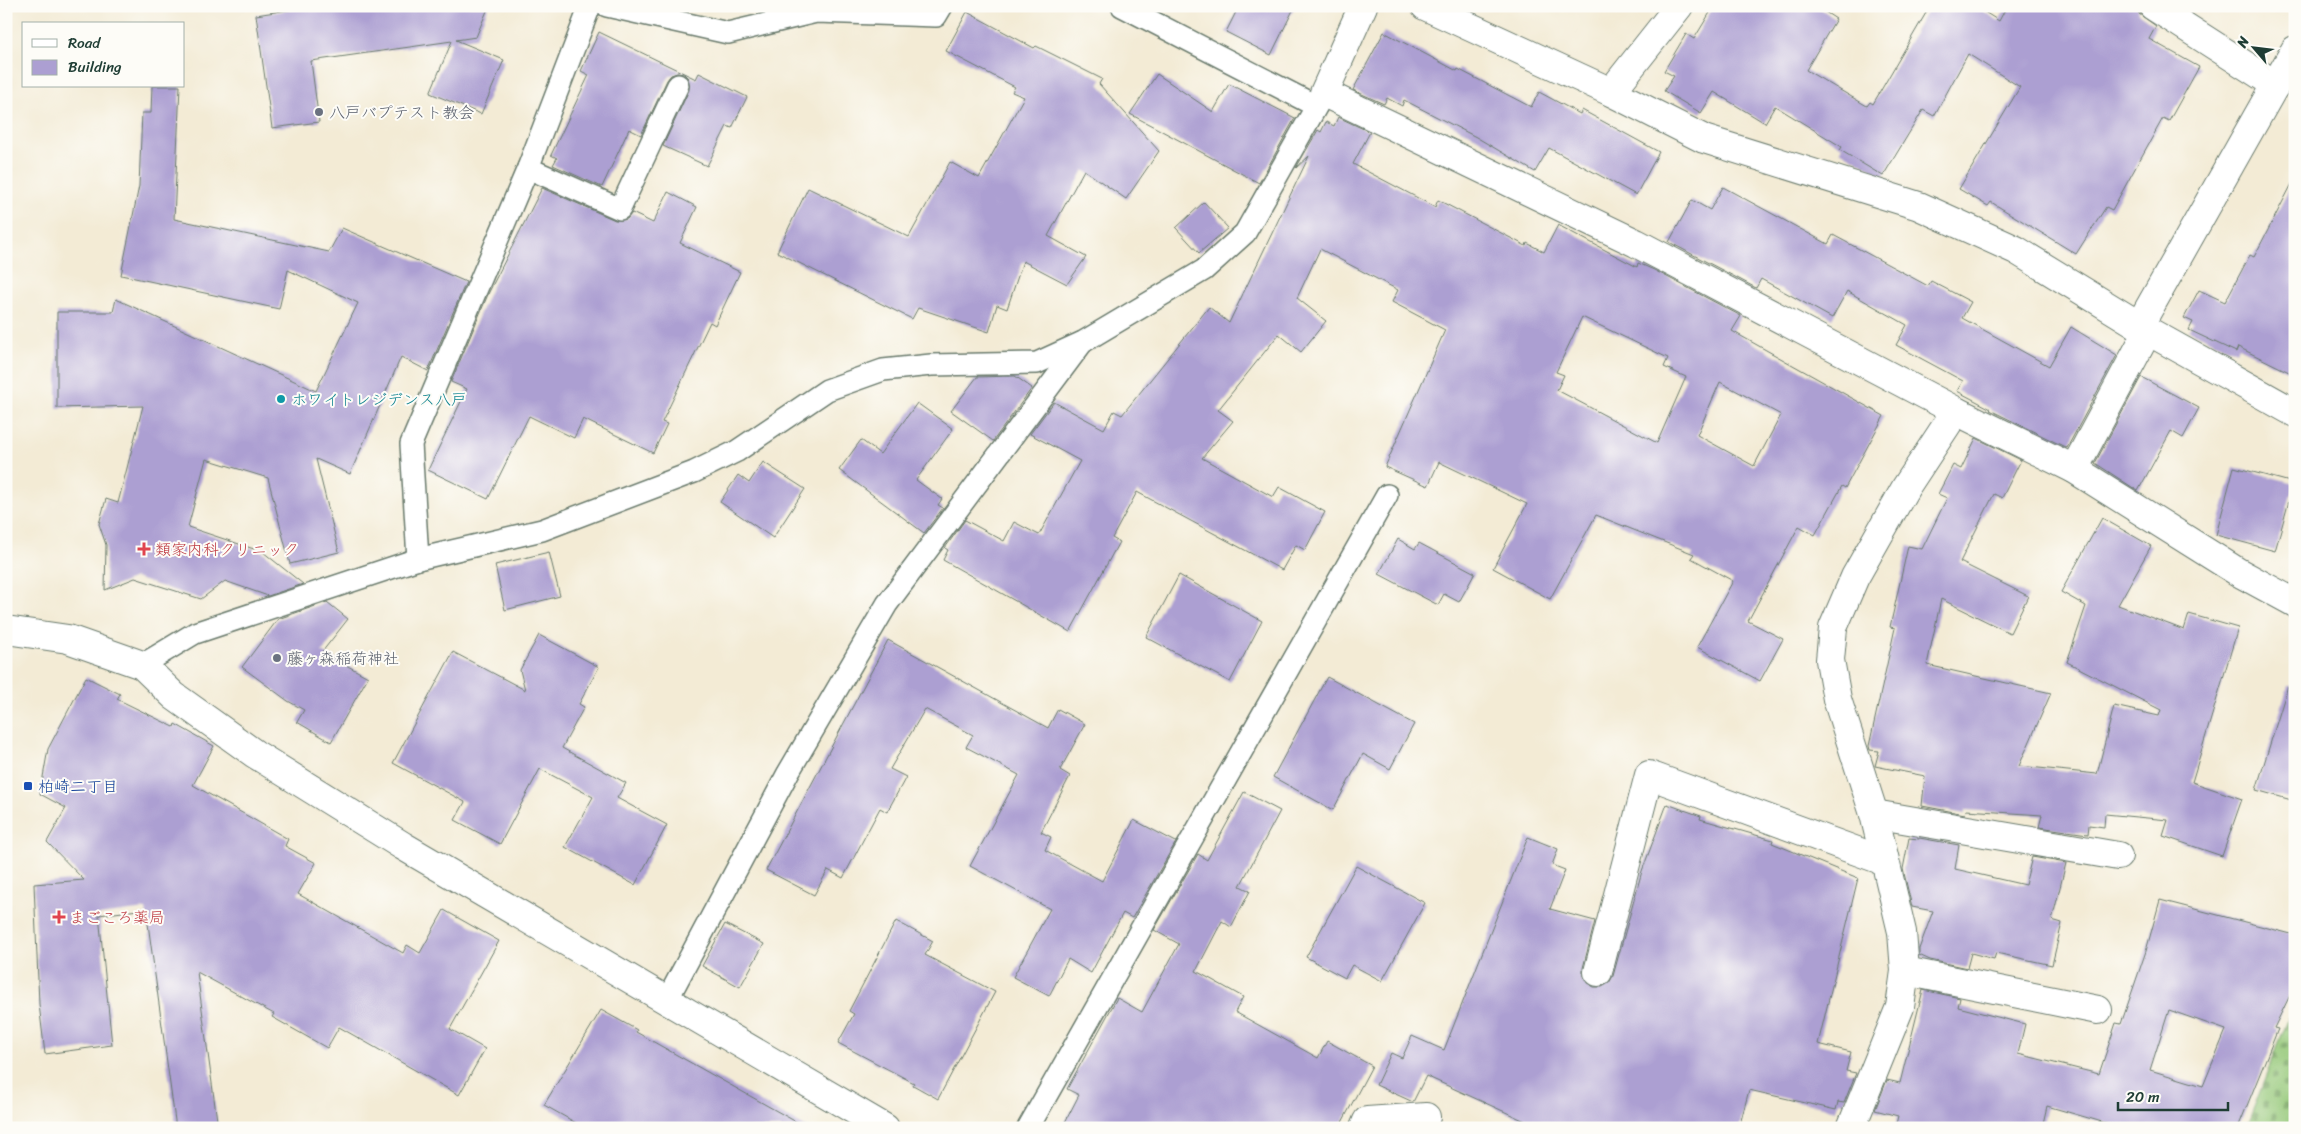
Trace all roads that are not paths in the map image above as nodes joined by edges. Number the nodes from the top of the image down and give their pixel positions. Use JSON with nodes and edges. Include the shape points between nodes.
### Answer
{"nodes":[{"id":1,"x":590,"y":6,"type":"edge"},
{"id":2,"x":607,"y":6,"type":"edge"},
{"id":3,"x":942,"y":6,"type":"edge"},
{"id":4,"x":1122,"y":6,"type":"edge"},
{"id":5,"x":1363,"y":6,"type":"edge"},
{"id":6,"x":1426,"y":6,"type":"edge"},
{"id":7,"x":1679,"y":6,"type":"edge"},
{"id":8,"x":2152,"y":6,"type":"edge"},
{"id":9,"x":2295,"y":50,"type":"edge"},
{"id":10,"x":678,"y":85,"type":"dead end"},
{"id":11,"x":2276,"y":85,"type":"junction"},
{"id":12,"x":1611,"y":92,"type":"junction"},
{"id":13,"x":1320,"y":99,"type":"junction"},
{"id":14,"x":528,"y":168,"type":"junction"},
{"id":15,"x":2144,"y":329,"type":"junction"},
{"id":16,"x":1082,"y":342,"type":"junction"},
{"id":17,"x":1956,"y":412,"type":"junction"},
{"id":18,"x":2295,"y":413,"type":"edge"},
{"id":19,"x":2074,"y":469,"type":"junction"},
{"id":20,"x":1387,"y":495,"type":"dead end"},
{"id":21,"x":418,"y":559,"type":"junction"},
{"id":22,"x":2295,"y":602,"type":"edge"},
{"id":23,"x":6,"y":630,"type":"edge"},
{"id":24,"x":142,"y":665,"type":"junction"},
{"id":25,"x":1874,"y":814,"type":"junction"},
{"id":26,"x":2118,"y":856,"type":"dead end"},
{"id":27,"x":1884,"y":861,"type":"junction"},
{"id":28,"x":1906,"y":971,"type":"junction"},
{"id":29,"x":1598,"y":972,"type":"dead end"},
{"id":30,"x":667,"y":1000,"type":"junction"},
{"id":31,"x":2098,"y":1010,"type":"dead end"},
{"id":32,"x":1426,"y":1118,"type":"dead end"},
{"id":33,"x":886,"y":1128,"type":"edge"},
{"id":34,"x":1028,"y":1128,"type":"edge"},
{"id":35,"x":1364,"y":1128,"type":"edge"},
{"id":36,"x":1851,"y":1128,"type":"edge"}],
"edges":[{"from":1,"to":14,"type":"lane"},
{"from":2,"to":3,"type":"lane","via":[[728,33],[816,12],[936,16]]},
{"from":4,"to":13,"type":"lane"},
{"from":5,"to":13,"type":"street"},
{"from":6,"to":12,"type":"street"},
{"from":7,"to":12,"type":"street"},
{"from":8,"to":11,"type":"street"},
{"from":9,"to":11,"type":"street"},
{"from":10,"to":14,"type":"lane","via":[[620,209]]},
{"from":11,"to":15,"type":"street"},
{"from":12,"to":15,"type":"street","via":[[1704,139],[1920,206],[2016,250]]},
{"from":13,"to":16,"type":"lane","via":[[1245,233],[1204,270]]},
{"from":13,"to":17,"type":"street","via":[[1636,244]]},
{"from":14,"to":21,"type":"lane","via":[[411,444]]},
{"from":15,"to":18,"type":"street"},
{"from":15,"to":19,"type":"street"},
{"from":16,"to":21,"type":"lane","via":[[1037,363],[931,365],[883,370],[827,390],[737,451],[694,472],[542,530]]},
{"from":16,"to":30,"type":"lane","via":[[887,604],[788,773]]},
{"from":17,"to":19,"type":"street"},
{"from":17,"to":25,"type":"street","via":[[1892,512],[1855,577],[1833,628],[1830,660],[1837,699]]},
{"from":19,"to":22,"type":"street","via":[[2238,572]]},
{"from":20,"to":34,"type":"lane"},
{"from":21,"to":24,"type":"lane","via":[[195,634]]},
{"from":23,"to":24,"type":"street","via":[[68,639]]},
{"from":24,"to":30,"type":"street","via":[[174,696],[255,754],[403,846]]},
{"from":25,"to":26,"type":"street"},
{"from":25,"to":27,"type":"street"},
{"from":27,"to":28,"type":"street","via":[[1902,932]]},
{"from":27,"to":29,"type":"street","via":[[1649,775]]},
{"from":28,"to":31,"type":"street"},
{"from":28,"to":36,"type":"street","via":[[1900,1007]]},
{"from":30,"to":33,"type":"street"},
{"from":32,"to":35,"type":"street","via":[[1367,1122]]}]}
